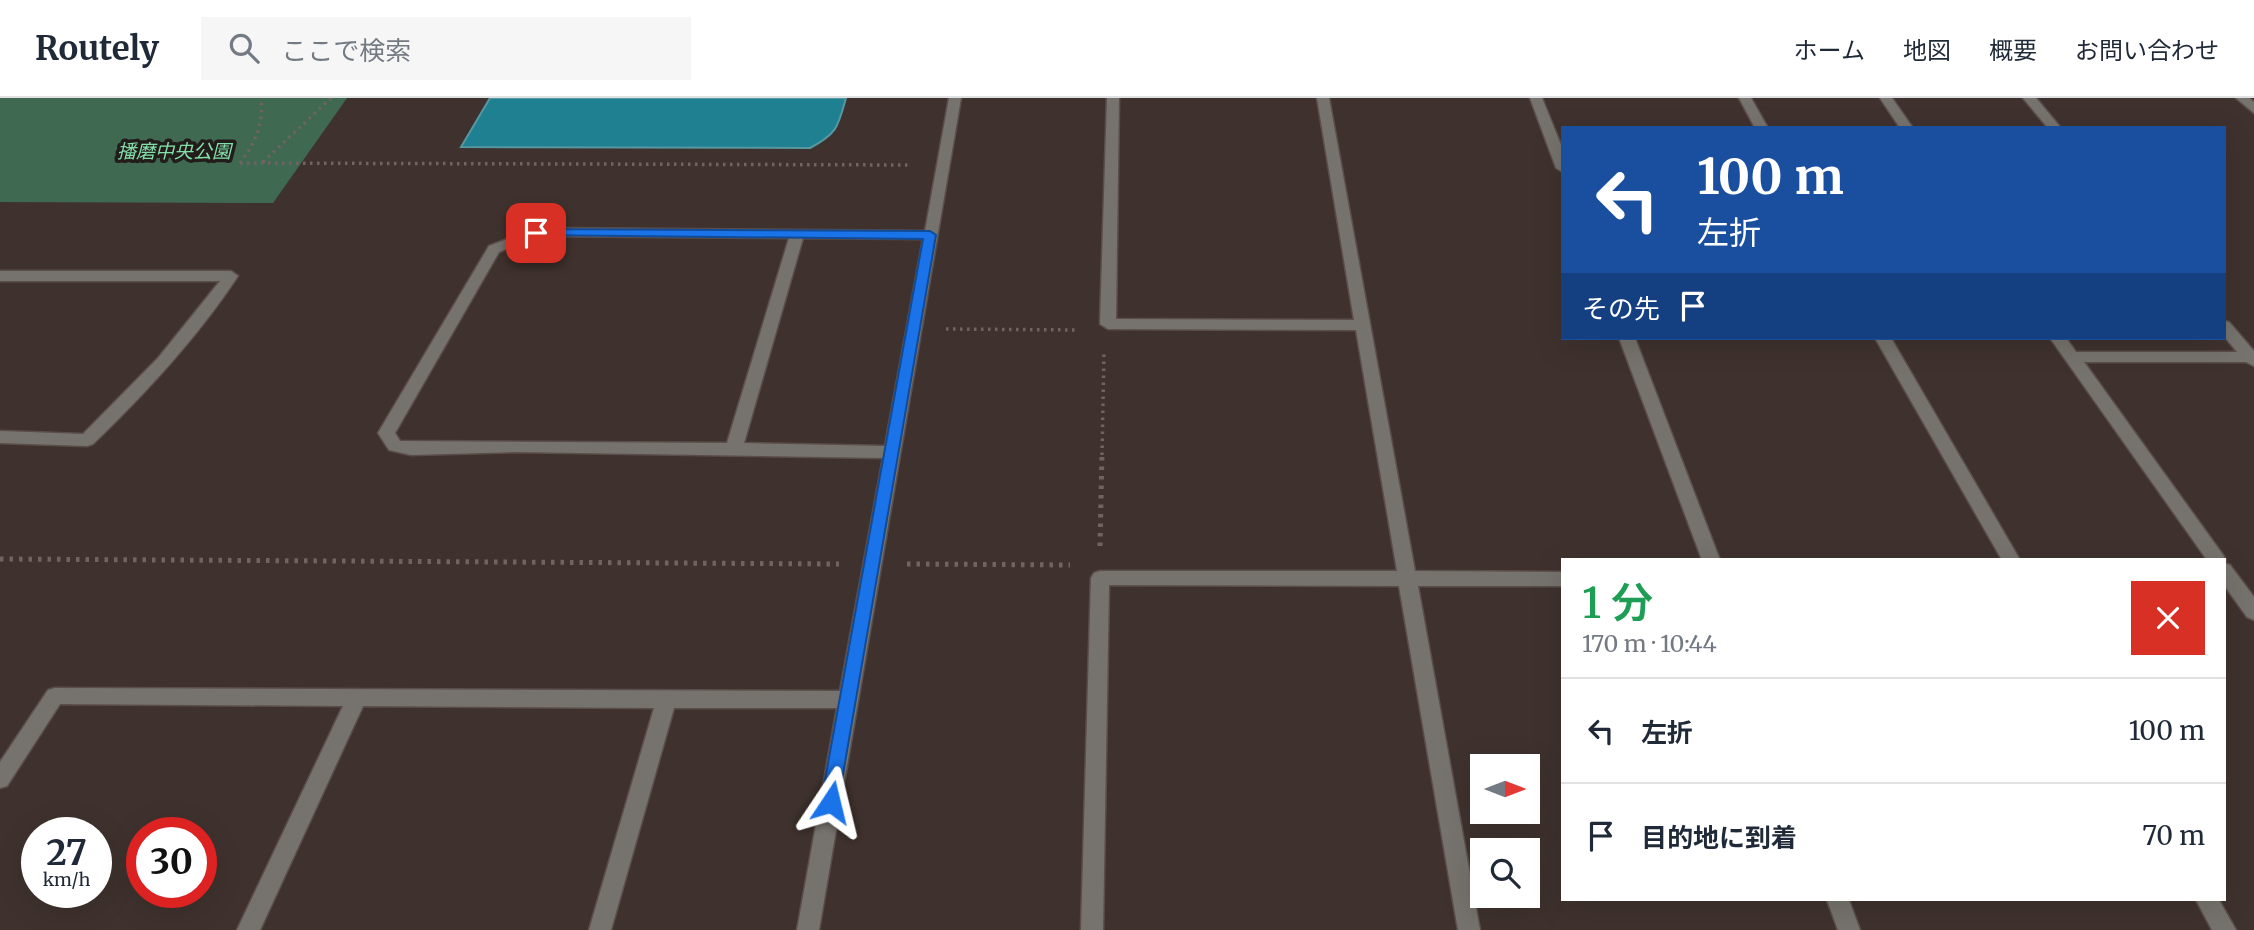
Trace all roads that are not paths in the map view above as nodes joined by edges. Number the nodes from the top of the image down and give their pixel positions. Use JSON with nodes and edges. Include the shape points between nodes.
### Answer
{"nodes":[{"id":1,"x":955,"y":98,"type":"edge"},
{"id":2,"x":1112,"y":98,"type":"edge"},
{"id":3,"x":1323,"y":98,"type":"edge"},
{"id":4,"x":1536,"y":98,"type":"edge"},
{"id":5,"x":1745,"y":98,"type":"edge"},
{"id":6,"x":1886,"y":98,"type":"edge"},
{"id":7,"x":2029,"y":98,"type":"edge"},
{"id":8,"x":2242,"y":98,"type":"edge"},
{"id":9,"x":2254,"y":110,"type":"edge"},
{"id":10,"x":1761,"y":126,"type":"edge"},
{"id":11,"x":1906,"y":126,"type":"edge"},
{"id":12,"x":2053,"y":126,"type":"edge"},
{"id":13,"x":1561,"y":163,"type":"edge"},
{"id":14,"x":797,"y":235,"type":"junction"},
{"id":15,"x":930,"y":235,"type":"junction"},
{"id":16,"x":0,"y":276,"type":"edge"},
{"id":17,"x":1364,"y":326,"type":"junction"},
{"id":18,"x":2226,"y":328,"type":"edge"},
{"id":19,"x":1628,"y":340,"type":"edge"},
{"id":20,"x":1884,"y":340,"type":"edge"},
{"id":21,"x":2059,"y":340,"type":"edge"},
{"id":22,"x":2072,"y":358,"type":"junction"},
{"id":23,"x":2253,"y":358,"type":"edge"},
{"id":24,"x":0,"y":438,"type":"edge"},
{"id":25,"x":733,"y":450,"type":"junction"},
{"id":26,"x":892,"y":452,"type":"junction"},
{"id":27,"x":1710,"y":558,"type":"edge"},
{"id":28,"x":2010,"y":558,"type":"edge"},
{"id":29,"x":2216,"y":558,"type":"edge"},
{"id":30,"x":2226,"y":573,"type":"edge"},
{"id":31,"x":1407,"y":579,"type":"junction"},
{"id":32,"x":1561,"y":579,"type":"edge"},
{"id":33,"x":2254,"y":612,"type":"edge"},
{"id":34,"x":358,"y":696,"type":"junction"},
{"id":35,"x":848,"y":700,"type":"junction"},
{"id":36,"x":666,"y":701,"type":"junction"},
{"id":37,"x":0,"y":779,"type":"edge"},
{"id":38,"x":1838,"y":901,"type":"edge"},
{"id":39,"x":2208,"y":901,"type":"edge"},
{"id":40,"x":248,"y":930,"type":"edge"},
{"id":41,"x":600,"y":930,"type":"edge"},
{"id":42,"x":808,"y":930,"type":"edge"},
{"id":43,"x":1092,"y":930,"type":"edge"},
{"id":44,"x":1469,"y":930,"type":"edge"},
{"id":45,"x":1849,"y":930,"type":"edge"},
{"id":46,"x":2225,"y":930,"type":"edge"}],
"edges":[{"from":1,"to":15,"type":"street"},
{"from":2,"to":17,"type":"street","via":[[1108,324]]},
{"from":3,"to":17,"type":"street"},
{"from":4,"to":13,"type":"street"},
{"from":5,"to":10,"type":"street"},
{"from":6,"to":11,"type":"street"},
{"from":7,"to":12,"type":"street"},
{"from":8,"to":9,"type":"street"},
{"from":14,"to":15,"type":"street"},
{"from":14,"to":25,"type":"street"},
{"from":14,"to":25,"type":"street","via":[[536,233],[494,249],[386,433],[395,446],[411,449]]},
{"from":15,"to":26,"type":"street"},
{"from":16,"to":24,"type":"street","via":[[231,276],[162,364],[87,440]]},
{"from":17,"to":31,"type":"street"},
{"from":18,"to":23,"type":"street"},
{"from":19,"to":27,"type":"street"},
{"from":20,"to":28,"type":"street"},
{"from":21,"to":22,"type":"street"},
{"from":22,"to":23,"type":"street"},
{"from":22,"to":29,"type":"street"},
{"from":25,"to":26,"type":"street"},
{"from":26,"to":35,"type":"street"},
{"from":30,"to":33,"type":"street"},
{"from":31,"to":32,"type":"street"},
{"from":31,"to":43,"type":"street","via":[[1100,578]]},
{"from":31,"to":44,"type":"street"},
{"from":34,"to":36,"type":"street"},
{"from":34,"to":37,"type":"street","via":[[55,696]]},
{"from":34,"to":40,"type":"street"},
{"from":35,"to":36,"type":"street"},
{"from":35,"to":42,"type":"street"},
{"from":36,"to":41,"type":"street"},
{"from":38,"to":45,"type":"street"},
{"from":39,"to":46,"type":"street"}]}
